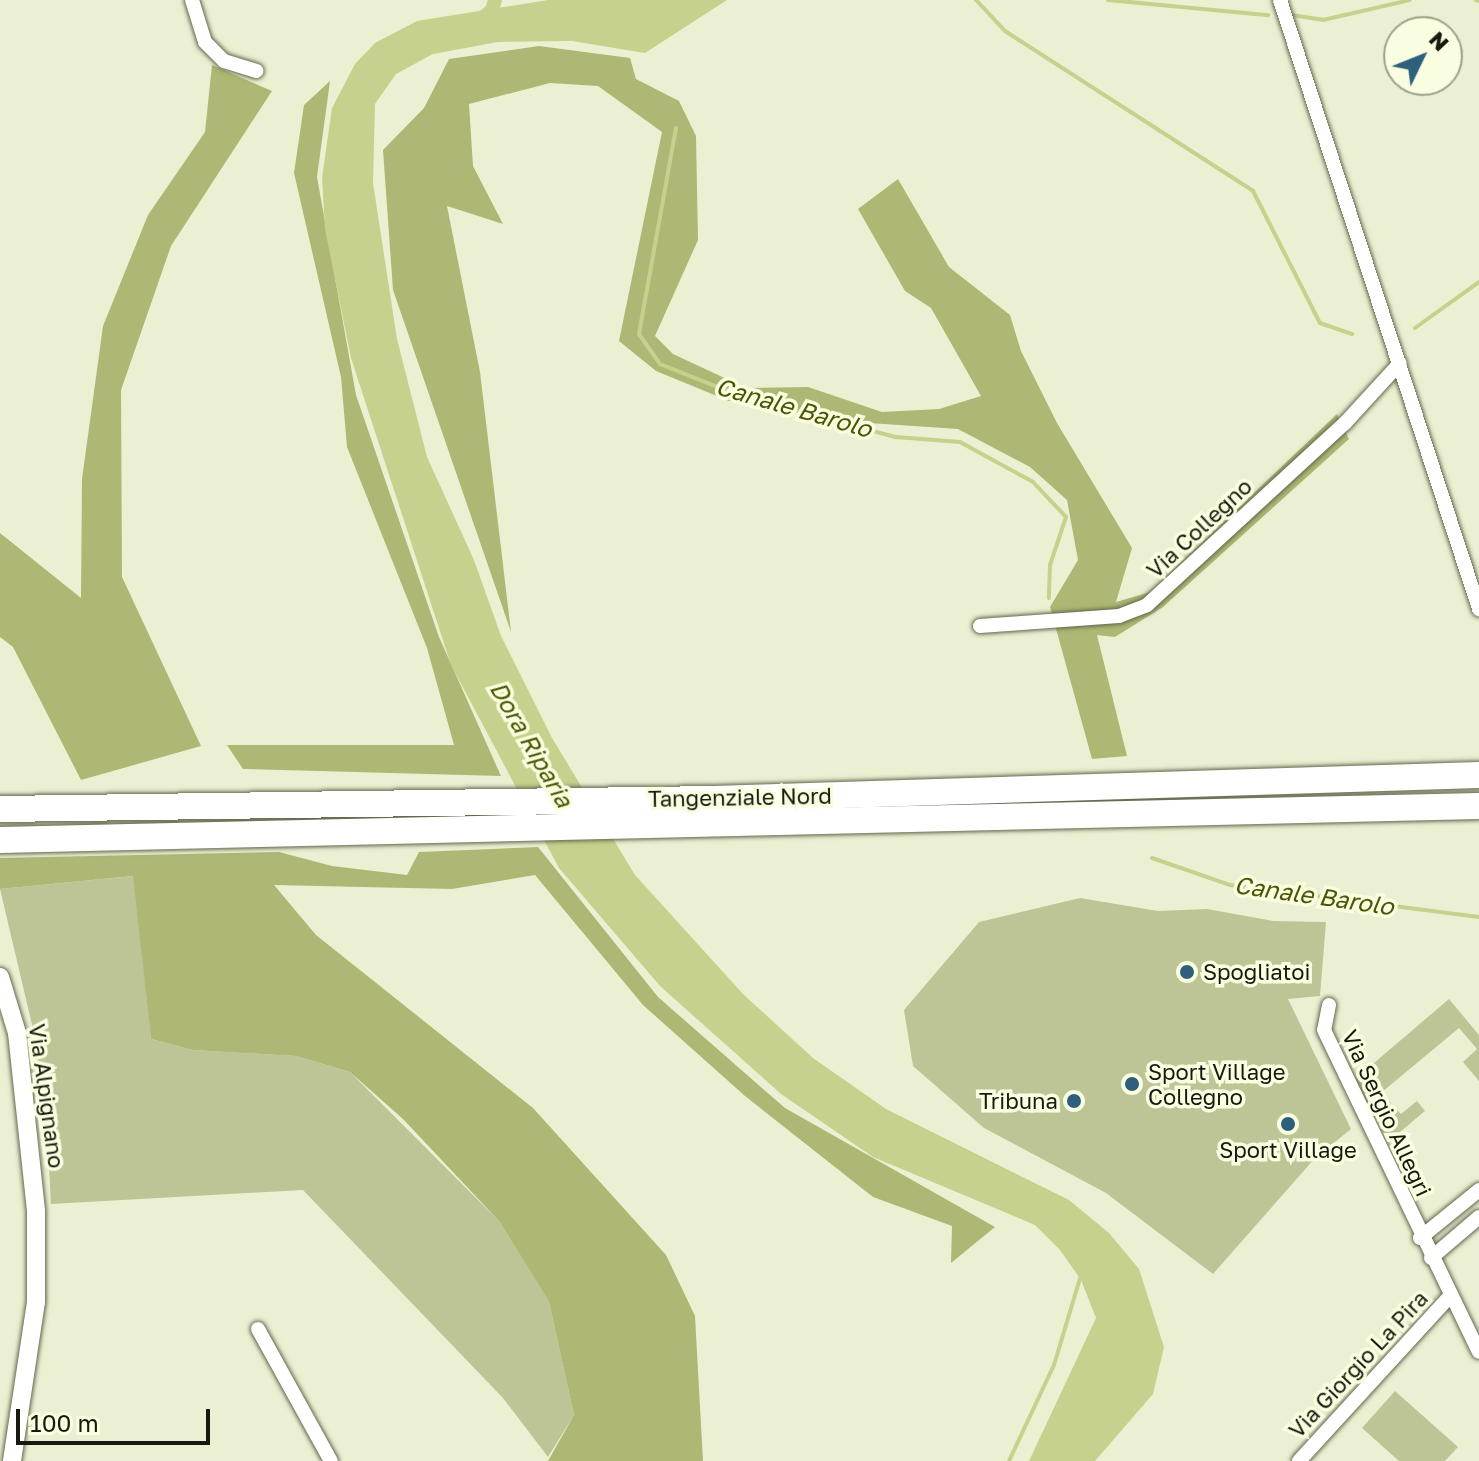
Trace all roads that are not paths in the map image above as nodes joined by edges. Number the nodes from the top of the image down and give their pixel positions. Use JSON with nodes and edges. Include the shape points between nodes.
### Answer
{"nodes":[{"id":1,"x":192,"y":0,"type":"edge"},
{"id":2,"x":1280,"y":0,"type":"edge"},
{"id":3,"x":256,"y":71,"type":"dead end"},
{"id":4,"x":1400,"y":363,"type":"junction"},
{"id":5,"x":1479,"y":609,"type":"edge"},
{"id":6,"x":980,"y":626,"type":"dead end"},
{"id":7,"x":1479,"y":775,"type":"edge"},
{"id":8,"x":1479,"y":806,"type":"edge"},
{"id":9,"x":0,"y":809,"type":"edge"},
{"id":10,"x":0,"y":840,"type":"edge"},
{"id":11,"x":0,"y":977,"type":"edge"},
{"id":12,"x":1329,"y":1005,"type":"dead end"},
{"id":13,"x":1479,"y":1190,"type":"edge"},
{"id":14,"x":1479,"y":1217,"type":"edge"},
{"id":15,"x":1420,"y":1238,"type":"junction"},
{"id":16,"x":1431,"y":1258,"type":"junction"},
{"id":17,"x":1450,"y":1296,"type":"junction"},
{"id":18,"x":258,"y":1329,"type":"dead end"},
{"id":19,"x":1477,"y":1343,"type":"edge"},
{"id":20,"x":12,"y":1461,"type":"edge"},
{"id":21,"x":331,"y":1461,"type":"edge"},
{"id":22,"x":1299,"y":1461,"type":"edge"}],
"edges":[{"from":1,"to":3,"type":"street","via":[[205,42],[224,61]]},
{"from":2,"to":4,"type":"street"},
{"from":4,"to":5,"type":"street"},
{"from":4,"to":6,"type":"street","name":"Via Collegno","via":[[1345,423],[1147,605],[1119,616]]},
{"from":7,"to":9,"type":"highway","name":"Tangenziale Nord","via":[[714,799]]},
{"from":8,"to":10,"type":"highway","name":"Tangenziale Nord"},
{"from":11,"to":20,"type":"street","name":"Via Alpignano","via":[[19,1047],[36,1212],[36,1302]]},
{"from":12,"to":15,"type":"street","name":"Via Sergio Allegri","via":[[1324,1030]]},
{"from":13,"to":15,"type":"street","name":"Via Sergio Allegri"},
{"from":14,"to":16,"type":"street"},
{"from":15,"to":16,"type":"street","name":"Via Sergio Allegri"},
{"from":16,"to":17,"type":"street","name":"Via Sergio Allegri"},
{"from":17,"to":19,"type":"street","name":"Via Sergio Allegri"},
{"from":17,"to":22,"type":"street","name":"Via Giorgio La Pira"},
{"from":18,"to":21,"type":"street"}]}
